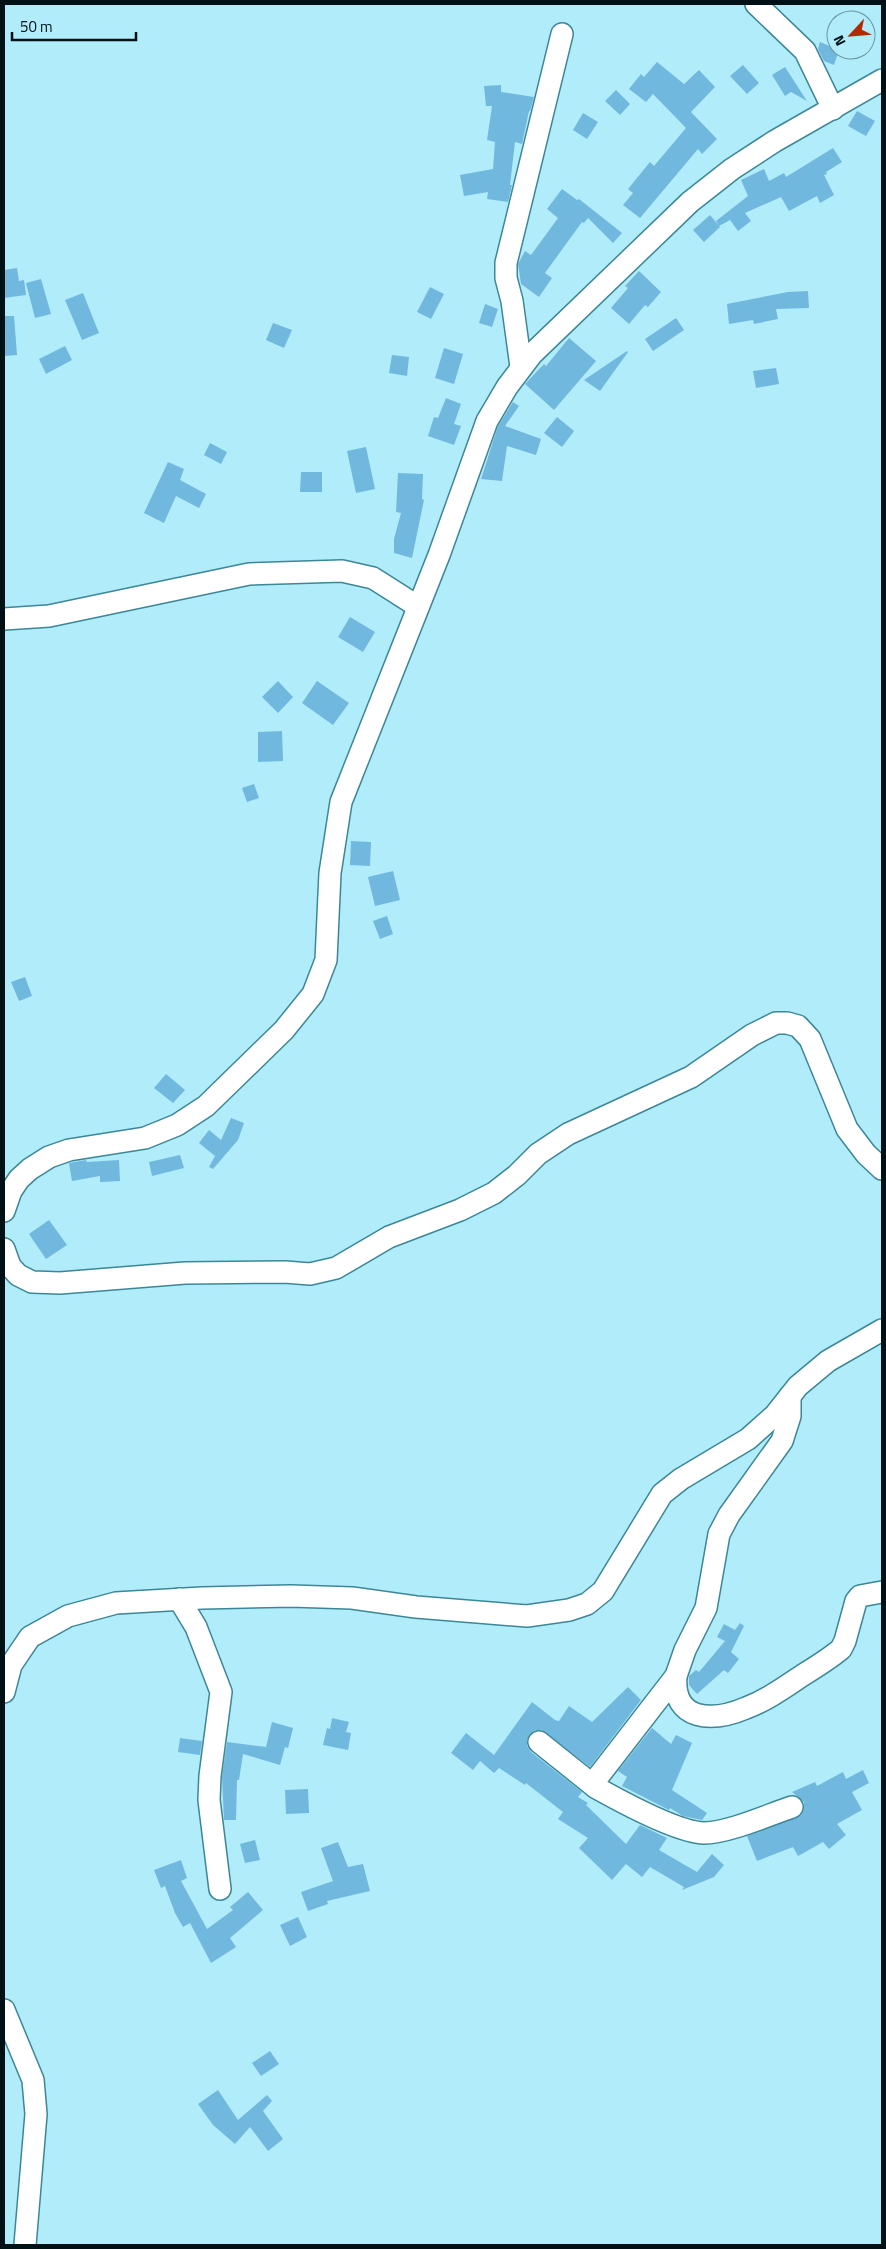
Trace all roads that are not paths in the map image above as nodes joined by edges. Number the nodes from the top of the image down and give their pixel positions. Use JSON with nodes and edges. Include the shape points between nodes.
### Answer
{"nodes":[{"id":1,"x":756,"y":4,"type":"edge"},
{"id":2,"x":562,"y":34,"type":"dead end"},
{"id":3,"x":882,"y":80,"type":"edge"},
{"id":4,"x":833,"y":109,"type":"junction"},
{"id":5,"x":521,"y":367,"type":"junction"},
{"id":6,"x":417,"y":606,"type":"junction"},
{"id":7,"x":4,"y":619,"type":"edge"},
{"id":8,"x":882,"y":1169,"type":"edge"},
{"id":9,"x":4,"y":1210,"type":"edge"},
{"id":10,"x":4,"y":1249,"type":"edge"},
{"id":11,"x":882,"y":1330,"type":"edge"},
{"id":12,"x":790,"y":1396,"type":"junction"},
{"id":13,"x":882,"y":1592,"type":"edge"},
{"id":14,"x":179,"y":1599,"type":"junction"},
{"id":15,"x":676,"y":1676,"type":"junction"},
{"id":16,"x":4,"y":1692,"type":"edge"},
{"id":17,"x":539,"y":1742,"type":"dead end"},
{"id":18,"x":594,"y":1786,"type":"junction"},
{"id":19,"x":792,"y":1807,"type":"dead end"},
{"id":20,"x":220,"y":1889,"type":"dead end"},
{"id":21,"x":4,"y":2010,"type":"edge"},
{"id":22,"x":25,"y":2245,"type":"edge"}],
"edges":[{"from":1,"to":4,"type":"street","via":[[806,51]]},
{"from":2,"to":5,"type":"street","via":[[506,263]]},
{"from":3,"to":4,"type":"street"},
{"from":4,"to":5,"type":"street","via":[[753,155],[690,202]]},
{"from":5,"to":6,"type":"street","via":[[487,422]]},
{"from":6,"to":7,"type":"street","via":[[373,578],[334,571],[249,574],[49,616]]},
{"from":6,"to":9,"type":"street","via":[[341,802],[330,873],[326,960],[313,994],[284,1030],[206,1106],[177,1125],[145,1138],[69,1150],[49,1157],[19,1179]]},
{"from":8,"to":10,"type":"street","via":[[847,1129],[810,1038],[798,1026],[776,1023],[752,1035],[691,1076],[568,1134],[538,1154],[494,1193],[460,1210],[389,1237],[336,1268],[310,1274],[185,1273],[39,1283],[18,1274],[10,1266]]},
{"from":11,"to":12,"type":"street","via":[[828,1361]]},
{"from":12,"to":14,"type":"street","via":[[775,1416],[748,1440],[681,1479],[662,1494],[603,1591],[587,1604],[569,1610],[527,1616],[352,1598]]},
{"from":12,"to":15,"type":"street","via":[[790,1416],[782,1441],[719,1534],[706,1608]]},
{"from":13,"to":15,"type":"street","via":[[860,1596],[856,1601],[845,1641],[835,1654],[746,1709],[711,1716],[695,1714],[684,1708],[677,1697]]},
{"from":14,"to":16,"type":"street","via":[[116,1603],[68,1616],[30,1637],[11,1665]]},
{"from":14,"to":20,"type":"street","via":[[196,1628],[221,1692],[209,1800]]},
{"from":15,"to":18,"type":"street"},
{"from":17,"to":18,"type":"street"},
{"from":18,"to":19,"type":"street","via":[[626,1804],[696,1832],[716,1832]]},
{"from":21,"to":22,"type":"street","via":[[33,2080],[36,2106]]}]}
